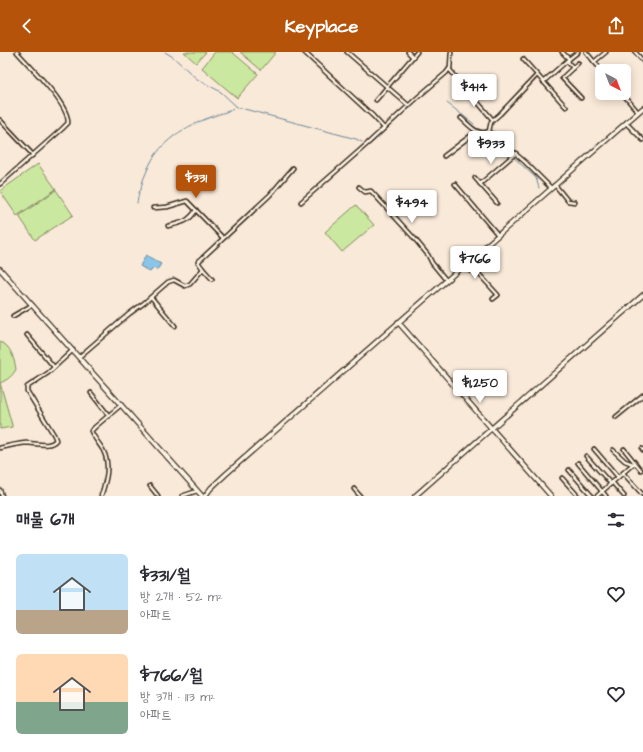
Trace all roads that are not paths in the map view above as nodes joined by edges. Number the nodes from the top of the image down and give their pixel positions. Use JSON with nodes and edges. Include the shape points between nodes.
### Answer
{"nodes":[{"id":1,"x":17,"y":52,"type":"edge"},
{"id":2,"x":304,"y":52,"type":"edge"},
{"id":3,"x":347,"y":52,"type":"edge"},
{"id":4,"x":408,"y":52,"type":"edge"},
{"id":5,"x":417,"y":52,"type":"edge"},
{"id":6,"x":450,"y":52,"type":"edge"},
{"id":7,"x":562,"y":52,"type":"edge"},
{"id":8,"x":578,"y":52,"type":"edge"},
{"id":9,"x":586,"y":52,"type":"edge"},
{"id":10,"x":606,"y":52,"type":"edge"},
{"id":11,"x":635,"y":52,"type":"edge"},
{"id":12,"x":413,"y":57,"type":"junction"},
{"id":13,"x":523,"y":59,"type":"dead end"},
{"id":14,"x":569,"y":59,"type":"junction"},
{"id":15,"x":643,"y":61,"type":"edge"},
{"id":16,"x":594,"y":62,"type":"joint"},
{"id":17,"x":578,"y":63,"type":"dead end"},
{"id":18,"x":573,"y":68,"type":"junction"},
{"id":19,"x":449,"y":69,"type":"junction"},
{"id":20,"x":537,"y":75,"type":"junction"},
{"id":21,"x":543,"y":82,"type":"junction"},
{"id":22,"x":388,"y":87,"type":"junction"},
{"id":23,"x":581,"y":98,"type":"dead end"},
{"id":24,"x":376,"y":100,"type":"dead end"},
{"id":25,"x":628,"y":100,"type":"edge"},
{"id":26,"x":408,"y":106,"type":"junction"},
{"id":27,"x":566,"y":107,"type":"dead end"},
{"id":28,"x":643,"y":108,"type":"edge"},
{"id":29,"x":638,"y":112,"type":"junction"},
{"id":30,"x":461,"y":118,"type":"dead end"},
{"id":31,"x":0,"y":120,"type":"edge"},
{"id":32,"x":493,"y":120,"type":"junction"},
{"id":33,"x":626,"y":122,"type":"junction"},
{"id":34,"x":384,"y":128,"type":"junction"},
{"id":35,"x":489,"y":131,"type":"junction"},
{"id":36,"x":477,"y":132,"type":"junction"},
{"id":37,"x":643,"y":140,"type":"edge"},
{"id":38,"x":33,"y":155,"type":"junction"},
{"id":39,"x":514,"y":155,"type":"junction"},
{"id":40,"x":444,"y":156,"type":"dead end"},
{"id":41,"x":292,"y":168,"type":"dead end"},
{"id":42,"x":475,"y":178,"type":"dead end"},
{"id":43,"x":0,"y":184,"type":"edge"},
{"id":44,"x":455,"y":184,"type":"dead end"},
{"id":45,"x":480,"y":184,"type":"junction"},
{"id":46,"x":555,"y":185,"type":"junction"},
{"id":47,"x":359,"y":187,"type":"dead end"},
{"id":48,"x":551,"y":188,"type":"junction"},
{"id":49,"x":301,"y":202,"type":"dead end"},
{"id":50,"x":575,"y":202,"type":"dead end"},
{"id":51,"x":497,"y":203,"type":"dead end"},
{"id":52,"x":152,"y":208,"type":"dead end"},
{"id":53,"x":196,"y":210,"type":"junction"},
{"id":54,"x":168,"y":226,"type":"dead end"},
{"id":55,"x":498,"y":235,"type":"junction"},
{"id":56,"x":223,"y":238,"type":"junction"},
{"id":57,"x":468,"y":261,"type":"junction"},
{"id":58,"x":477,"y":264,"type":"dead end"},
{"id":59,"x":473,"y":267,"type":"junction"},
{"id":60,"x":0,"y":269,"type":"edge"},
{"id":61,"x":203,"y":269,"type":"junction"},
{"id":62,"x":470,"y":271,"type":"dead end"},
{"id":63,"x":212,"y":279,"type":"dead end"},
{"id":64,"x":446,"y":280,"type":"junction"},
{"id":65,"x":643,"y":295,"type":"edge"},
{"id":66,"x":151,"y":297,"type":"junction"},
{"id":67,"x":493,"y":299,"type":"dead end"},
{"id":68,"x":32,"y":304,"type":"junction"},
{"id":69,"x":13,"y":316,"type":"dead end"},
{"id":70,"x":398,"y":322,"type":"junction"},
{"id":71,"x":175,"y":326,"type":"dead end"},
{"id":72,"x":27,"y":335,"type":"dead end"},
{"id":73,"x":73,"y":350,"type":"junction"},
{"id":74,"x":79,"y":357,"type":"junction"},
{"id":75,"x":54,"y":367,"type":"junction"},
{"id":76,"x":90,"y":392,"type":"dead end"},
{"id":77,"x":643,"y":395,"type":"edge"},
{"id":78,"x":122,"y":405,"type":"junction"},
{"id":79,"x":109,"y":416,"type":"junction"},
{"id":80,"x":616,"y":417,"type":"dead end"},
{"id":81,"x":491,"y":429,"type":"junction"},
{"id":82,"x":0,"y":448,"type":"edge"},
{"id":83,"x":624,"y":449,"type":"dead end"},
{"id":84,"x":594,"y":450,"type":"dead end"},
{"id":85,"x":613,"y":450,"type":"dead end"},
{"id":86,"x":586,"y":456,"type":"dead end"},
{"id":87,"x":578,"y":463,"type":"dead end"},
{"id":88,"x":635,"y":464,"type":"junction"},
{"id":89,"x":569,"y":470,"type":"dead end"},
{"id":90,"x":642,"y":470,"type":"edge"},
{"id":91,"x":623,"y":473,"type":"junction"},
{"id":92,"x":618,"y":477,"type":"junction"},
{"id":93,"x":562,"y":478,"type":"dead end"},
{"id":94,"x":612,"y":483,"type":"junction"},
{"id":95,"x":150,"y":486,"type":"dead end"},
{"id":96,"x":354,"y":489,"type":"dead end"},
{"id":97,"x":0,"y":490,"type":"edge"},
{"id":98,"x":197,"y":491,"type":"junction"},
{"id":99,"x":602,"y":492,"type":"junction"},
{"id":100,"x":642,"y":495,"type":"edge"},
{"id":101,"x":2,"y":496,"type":"edge"},
{"id":102,"x":101,"y":496,"type":"edge"},
{"id":103,"x":158,"y":496,"type":"edge"},
{"id":104,"x":182,"y":496,"type":"edge"},
{"id":105,"x":202,"y":496,"type":"edge"},
{"id":106,"x":205,"y":496,"type":"edge"},
{"id":107,"x":360,"y":496,"type":"edge"},
{"id":108,"x":415,"y":496,"type":"edge"},
{"id":109,"x":551,"y":496,"type":"edge"},
{"id":110,"x":578,"y":496,"type":"edge"},
{"id":111,"x":592,"y":496,"type":"edge"},
{"id":112,"x":597,"y":496,"type":"edge"},
{"id":113,"x":606,"y":496,"type":"edge"},
{"id":114,"x":624,"y":496,"type":"edge"}],
"edges":[{"from":1,"to":38,"type":"street","via":[[60,101],[68,120],[66,126]]},
{"from":2,"to":34,"type":"street"},
{"from":3,"to":22,"type":"street"},
{"from":4,"to":12,"type":"street"},
{"from":5,"to":12,"type":"street"},
{"from":6,"to":19,"type":"street"},
{"from":7,"to":14,"type":"street"},
{"from":8,"to":14,"type":"street"},
{"from":9,"to":16,"type":"street"},
{"from":10,"to":16,"type":"street"},
{"from":11,"to":15,"type":"street"},
{"from":12,"to":22,"type":"street"},
{"from":13,"to":20,"type":"street"},
{"from":14,"to":18,"type":"street","via":[[568,62]]},
{"from":14,"to":21,"type":"street"},
{"from":17,"to":18,"type":"street"},
{"from":18,"to":23,"type":"street","via":[[563,76],[563,79]]},
{"from":19,"to":26,"type":"street"},
{"from":19,"to":32,"type":"street"},
{"from":20,"to":21,"type":"street"},
{"from":20,"to":32,"type":"street"},
{"from":21,"to":27,"type":"street"},
{"from":22,"to":24,"type":"street"},
{"from":22,"to":26,"type":"street"},
{"from":25,"to":29,"type":"street"},
{"from":26,"to":34,"type":"street"},
{"from":28,"to":29,"type":"street"},
{"from":29,"to":33,"type":"street"},
{"from":30,"to":36,"type":"street"},
{"from":31,"to":38,"type":"street"},
{"from":32,"to":35,"type":"street"},
{"from":33,"to":37,"type":"street"},
{"from":33,"to":46,"type":"street"},
{"from":34,"to":49,"type":"street"},
{"from":35,"to":36,"type":"street"},
{"from":35,"to":39,"type":"street"},
{"from":36,"to":40,"type":"street"},
{"from":38,"to":43,"type":"street"},
{"from":39,"to":45,"type":"street"},
{"from":39,"to":48,"type":"street"},
{"from":41,"to":56,"type":"street","via":[[270,195]]},
{"from":42,"to":45,"type":"street"},
{"from":44,"to":55,"type":"street"},
{"from":45,"to":51,"type":"street"},
{"from":46,"to":48,"type":"street"},
{"from":46,"to":50,"type":"street","via":[[568,201]]},
{"from":47,"to":64,"type":"street","via":[[366,192],[371,191],[414,238]]},
{"from":48,"to":55,"type":"street"},
{"from":52,"to":53,"type":"street","via":[[167,207],[186,201]]},
{"from":53,"to":54,"type":"street","via":[[182,223]]},
{"from":53,"to":56,"type":"street"},
{"from":55,"to":57,"type":"street"},
{"from":56,"to":61,"type":"street","via":[[198,262]]},
{"from":57,"to":59,"type":"street"},
{"from":57,"to":64,"type":"street"},
{"from":58,"to":59,"type":"street"},
{"from":59,"to":62,"type":"street"},
{"from":59,"to":67,"type":"street","via":[[498,295]]},
{"from":60,"to":68,"type":"street"},
{"from":61,"to":63,"type":"street"},
{"from":61,"to":66,"type":"street","via":[[187,286],[171,280]]},
{"from":64,"to":70,"type":"street"},
{"from":65,"to":81,"type":"street"},
{"from":66,"to":71,"type":"street"},
{"from":66,"to":74,"type":"street"},
{"from":68,"to":69,"type":"street"},
{"from":68,"to":73,"type":"street"},
{"from":70,"to":81,"type":"street"},
{"from":70,"to":106,"type":"street","via":[[226,474]]},
{"from":72,"to":75,"type":"street"},
{"from":73,"to":74,"type":"street"},
{"from":73,"to":75,"type":"street"},
{"from":74,"to":78,"type":"street"},
{"from":75,"to":82,"type":"street","via":[[27,387],[27,390],[56,440],[53,443],[27,443]]},
{"from":76,"to":79,"type":"street"},
{"from":77,"to":80,"type":"street"},
{"from":78,"to":79,"type":"street"},
{"from":78,"to":98,"type":"street"},
{"from":79,"to":102,"type":"street","via":[[91,431],[103,450],[108,465]]},
{"from":81,"to":108,"type":"street"},
{"from":81,"to":109,"type":"street"},
{"from":83,"to":88,"type":"street"},
{"from":84,"to":92,"type":"street"},
{"from":85,"to":88,"type":"street","via":[[625,461]]},
{"from":86,"to":94,"type":"street"},
{"from":87,"to":99,"type":"street"},
{"from":88,"to":90,"type":"street"},
{"from":88,"to":91,"type":"street"},
{"from":89,"to":111,"type":"street"},
{"from":91,"to":92,"type":"street"},
{"from":91,"to":100,"type":"street"},
{"from":92,"to":94,"type":"street"},
{"from":93,"to":110,"type":"street"},
{"from":94,"to":99,"type":"street"},
{"from":94,"to":114,"type":"street"},
{"from":95,"to":103,"type":"street"},
{"from":96,"to":107,"type":"street"},
{"from":97,"to":101,"type":"street"},
{"from":98,"to":104,"type":"street"},
{"from":98,"to":105,"type":"street"},
{"from":99,"to":112,"type":"street"},
{"from":99,"to":113,"type":"street"}]}
